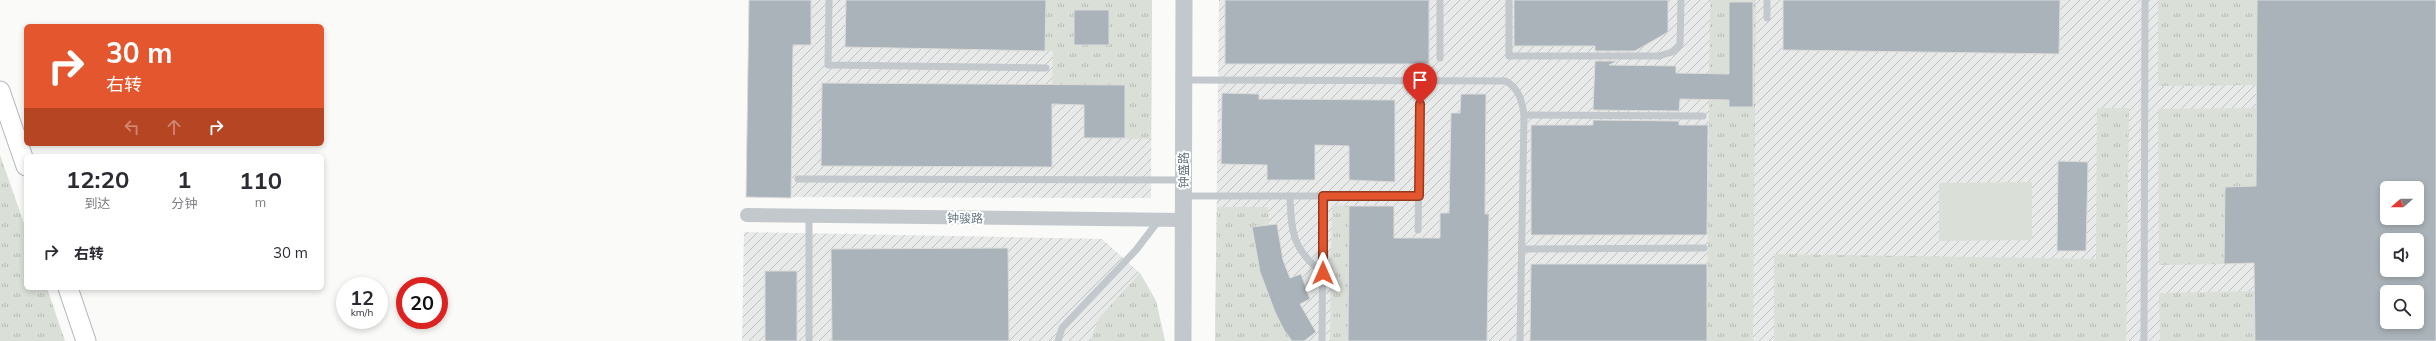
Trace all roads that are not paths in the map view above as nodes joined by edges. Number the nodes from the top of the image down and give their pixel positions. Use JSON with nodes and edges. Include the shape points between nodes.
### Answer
{"nodes":[{"id":1,"x":829,"y":0,"type":"edge"},
{"id":2,"x":1184,"y":0,"type":"edge"},
{"id":3,"x":1440,"y":0,"type":"edge"},
{"id":4,"x":1509,"y":0,"type":"edge"},
{"id":5,"x":1680,"y":0,"type":"edge"},
{"id":6,"x":1767,"y":0,"type":"edge"},
{"id":7,"x":2145,"y":0,"type":"edge"},
{"id":8,"x":1767,"y":18,"type":"dead end"},
{"id":9,"x":1440,"y":58,"type":"dead end"},
{"id":10,"x":1046,"y":68,"type":"dead end"},
{"id":11,"x":1184,"y":80,"type":"junction"},
{"id":12,"x":0,"y":91,"type":"edge"},
{"id":13,"x":1420,"y":104,"type":"dead end"},
{"id":14,"x":1524,"y":115,"type":"junction"},
{"id":15,"x":1703,"y":116,"type":"dead end"},
{"id":16,"x":24,"y":160,"type":"edge"},
{"id":17,"x":798,"y":179,"type":"dead end"},
{"id":18,"x":1183,"y":188,"type":"junction"},
{"id":19,"x":1290,"y":196,"type":"junction"},
{"id":20,"x":1323,"y":196,"type":"junction"},
{"id":21,"x":1419,"y":196,"type":"junction"},
{"id":22,"x":747,"y":215,"type":"dead end"},
{"id":23,"x":809,"y":216,"type":"junction"},
{"id":24,"x":1159,"y":220,"type":"junction"},
{"id":25,"x":1183,"y":220,"type":"junction"},
{"id":26,"x":1418,"y":230,"type":"dead end"},
{"id":27,"x":1704,"y":248,"type":"dead end"},
{"id":28,"x":1522,"y":249,"type":"junction"},
{"id":29,"x":1323,"y":273,"type":"junction"},
{"id":30,"x":69,"y":290,"type":"edge"},
{"id":31,"x":86,"y":341,"type":"edge"},
{"id":32,"x":809,"y":341,"type":"edge"},
{"id":33,"x":1058,"y":341,"type":"edge"},
{"id":34,"x":1183,"y":341,"type":"edge"},
{"id":35,"x":1322,"y":341,"type":"edge"},
{"id":36,"x":1520,"y":341,"type":"edge"},
{"id":37,"x":2144,"y":341,"type":"edge"}],
"edges":[{"from":1,"to":10,"type":"lane","via":[[828,65]]},
{"from":2,"to":11,"type":"street","name":"钟盛路"},
{"from":3,"to":9,"type":"lane"},
{"from":4,"to":5,"type":"lane","via":[[1509,56],[1659,56],[1672,52],[1680,45]]},
{"from":6,"to":8,"type":"lane"},
{"from":7,"to":37,"type":"lane"},
{"from":11,"to":14,"type":"lane","via":[[1506,82],[1513,85],[1519,94]]},
{"from":11,"to":18,"type":"street","name":"钟盛路"},
{"from":12,"to":16,"type":"main road"},
{"from":13,"to":21,"type":"lane"},
{"from":14,"to":15,"type":"lane"},
{"from":14,"to":28,"type":"lane"},
{"from":17,"to":18,"type":"lane"},
{"from":18,"to":19,"type":"lane"},
{"from":18,"to":25,"type":"street","name":"钟盛路"},
{"from":19,"to":20,"type":"lane"},
{"from":19,"to":29,"type":"lane","via":[[1290,221],[1296,243],[1306,260]]},
{"from":20,"to":21,"type":"lane"},
{"from":20,"to":29,"type":"lane"},
{"from":21,"to":26,"type":"lane"},
{"from":22,"to":23,"type":"street","name":"钟骏路"},
{"from":23,"to":24,"type":"street","name":"钟骏路"},
{"from":23,"to":32,"type":"lane"},
{"from":24,"to":25,"type":"street","name":"钟骏路"},
{"from":24,"to":33,"type":"lane","via":[[1136,250],[1062,328]]},
{"from":25,"to":34,"type":"street","name":"钟盛路"},
{"from":27,"to":28,"type":"lane"},
{"from":28,"to":36,"type":"lane"},
{"from":29,"to":35,"type":"lane"},
{"from":30,"to":31,"type":"main road"}]}
